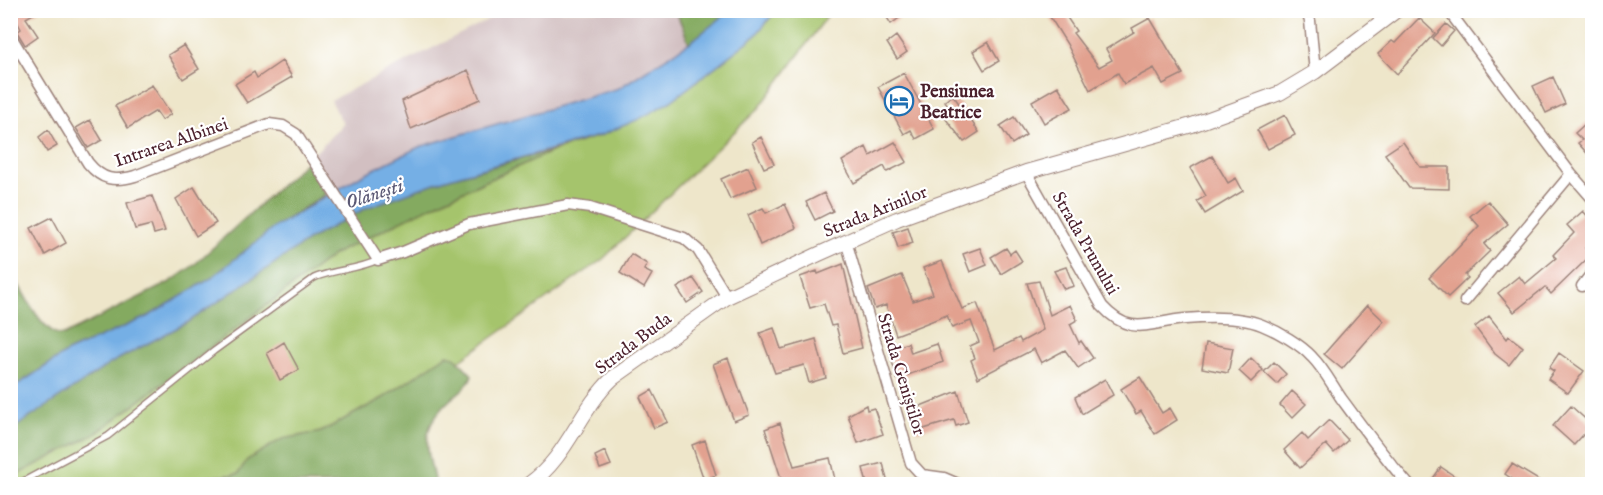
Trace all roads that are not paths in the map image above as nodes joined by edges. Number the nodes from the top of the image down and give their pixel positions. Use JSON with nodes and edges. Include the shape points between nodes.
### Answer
{"nodes":[{"id":1,"x":1306,"y":10,"type":"edge"},
{"id":2,"x":1397,"y":10,"type":"edge"},
{"id":3,"x":1448,"y":10,"type":"edge"},
{"id":4,"x":10,"y":35,"type":"edge"},
{"id":5,"x":1315,"y":72,"type":"junction"},
{"id":6,"x":1026,"y":172,"type":"junction"},
{"id":7,"x":1571,"y":174,"type":"junction"},
{"id":8,"x":1593,"y":198,"type":"edge"},
{"id":9,"x":846,"y":242,"type":"junction"},
{"id":10,"x":378,"y":260,"type":"junction"},
{"id":11,"x":1593,"y":273,"type":"edge"},
{"id":12,"x":1582,"y":286,"type":"dead end"},
{"id":13,"x":727,"y":297,"type":"junction"},
{"id":14,"x":1465,"y":301,"type":"dead end"},
{"id":15,"x":18,"y":484,"type":"edge"},
{"id":16,"x":529,"y":484,"type":"edge"},
{"id":17,"x":958,"y":484,"type":"edge"},
{"id":18,"x":1408,"y":484,"type":"edge"}],
"edges":[{"from":1,"to":5,"type":"street"},
{"from":2,"to":5,"type":"street","name":"Strada Arinilor"},
{"from":3,"to":7,"type":"street"},
{"from":4,"to":10,"type":"street","name":"Intrarea Albinei","via":[[97,174],[108,180],[135,176],[268,124],[283,126],[296,134]]},
{"from":5,"to":6,"type":"street","name":"Strada Arinilor","via":[[1280,93],[1240,109]]},
{"from":6,"to":9,"type":"street","name":"Strada Arinilor"},
{"from":6,"to":18,"type":"street","name":"Strada Prunului","via":[[1102,306],[1113,318],[1142,328],[1184,319],[1221,318],[1261,325],[1284,337],[1312,356],[1381,454]]},
{"from":7,"to":8,"type":"street"},
{"from":7,"to":14,"type":"street"},
{"from":9,"to":13,"type":"street","name":"Strada Arinilor"},
{"from":9,"to":17,"type":"street","name":"Strada Geniștilor","via":[[911,463],[922,475]]},
{"from":10,"to":13,"type":"street","via":[[469,224],[568,205],[590,208],[684,238],[698,250]]},
{"from":10,"to":15,"type":"lane","via":[[314,278],[108,436]]},
{"from":11,"to":12,"type":"street"},
{"from":13,"to":16,"type":"street","name":"Strada Buda","via":[[613,378],[587,408],[560,456]]}]}
